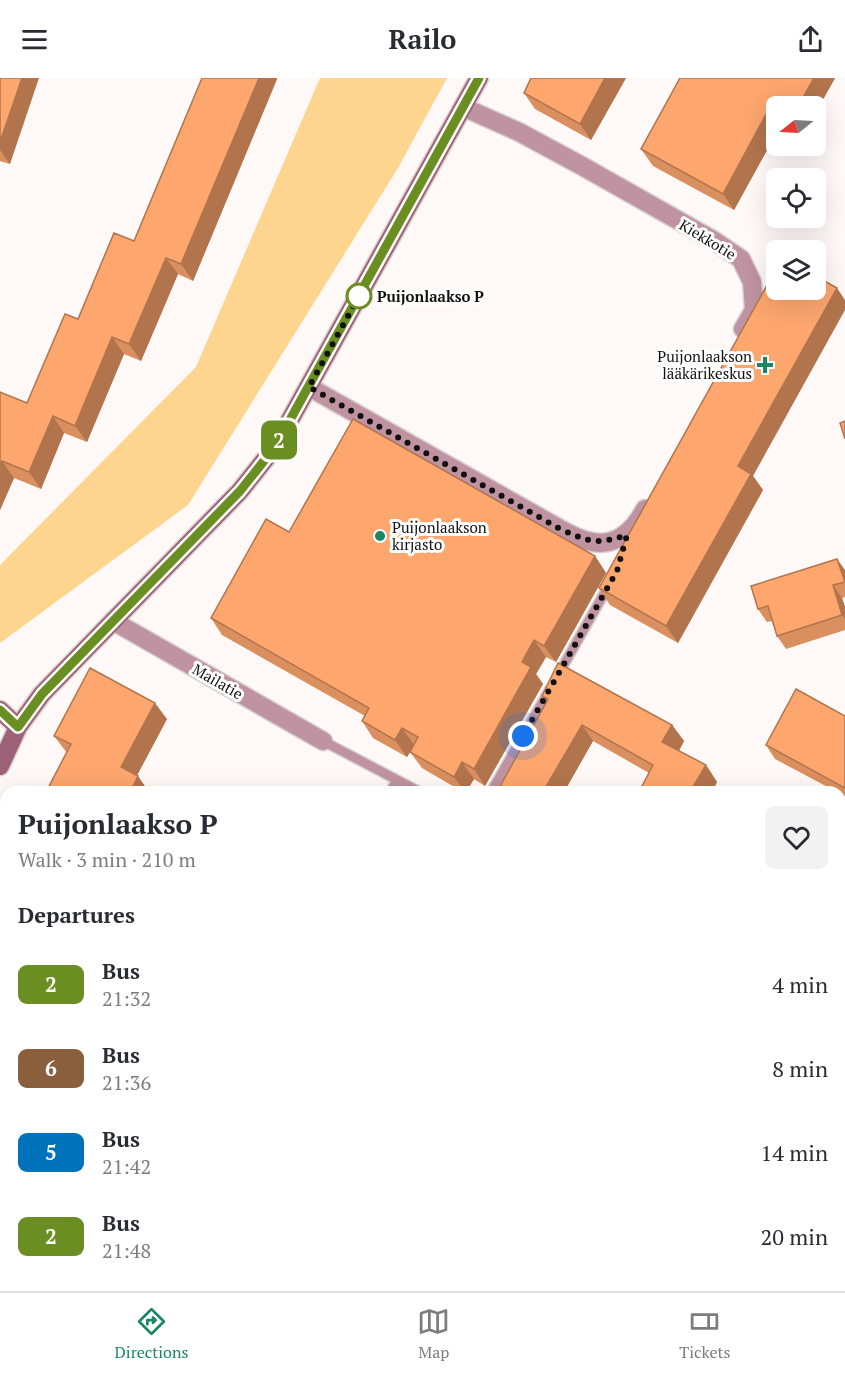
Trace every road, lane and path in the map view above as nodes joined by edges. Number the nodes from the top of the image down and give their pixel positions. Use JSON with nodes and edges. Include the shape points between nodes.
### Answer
{"nodes":[{"id":1,"x":479,"y":78,"type":"edge"},
{"id":2,"x":463,"y":107,"type":"junction"},
{"id":3,"x":737,"y":341,"type":"edge"},
{"id":4,"x":309,"y":387,"type":"junction"},
{"id":5,"x":654,"y":492,"type":"edge"},
{"id":6,"x":611,"y":581,"type":"edge"},
{"id":7,"x":113,"y":621,"type":"junction"},
{"id":8,"x":0,"y":710,"type":"edge"},
{"id":9,"x":18,"y":727,"type":"junction"},
{"id":10,"x":323,"y":741,"type":"joint"},
{"id":11,"x":0,"y":766,"type":"edge"},
{"id":12,"x":397,"y":780,"type":"junction"},
{"id":13,"x":394,"y":786,"type":"edge"},
{"id":14,"x":408,"y":786,"type":"edge"},
{"id":15,"x":494,"y":786,"type":"edge"}],
"edges":[{"from":1,"to":2,"type":"street"},
{"from":2,"to":3,"type":"street","name":"Kiekkotie","via":[[582,166],[741,259],[752,282],[753,310]]},
{"from":2,"to":4,"type":"street"},
{"from":4,"to":5,"type":"street","via":[[562,530],[590,542],[625,539]]},
{"from":4,"to":7,"type":"street","via":[[275,447],[240,491]]},
{"from":6,"to":15,"type":"lane"},
{"from":7,"to":9,"type":"street","via":[[42,694]]},
{"from":7,"to":10,"type":"street","name":"Mailatie"},
{"from":8,"to":9,"type":"street"},
{"from":9,"to":11,"type":"street"},
{"from":10,"to":12,"type":"lane"},
{"from":12,"to":13,"type":"lane"},
{"from":12,"to":14,"type":"lane"}]}
